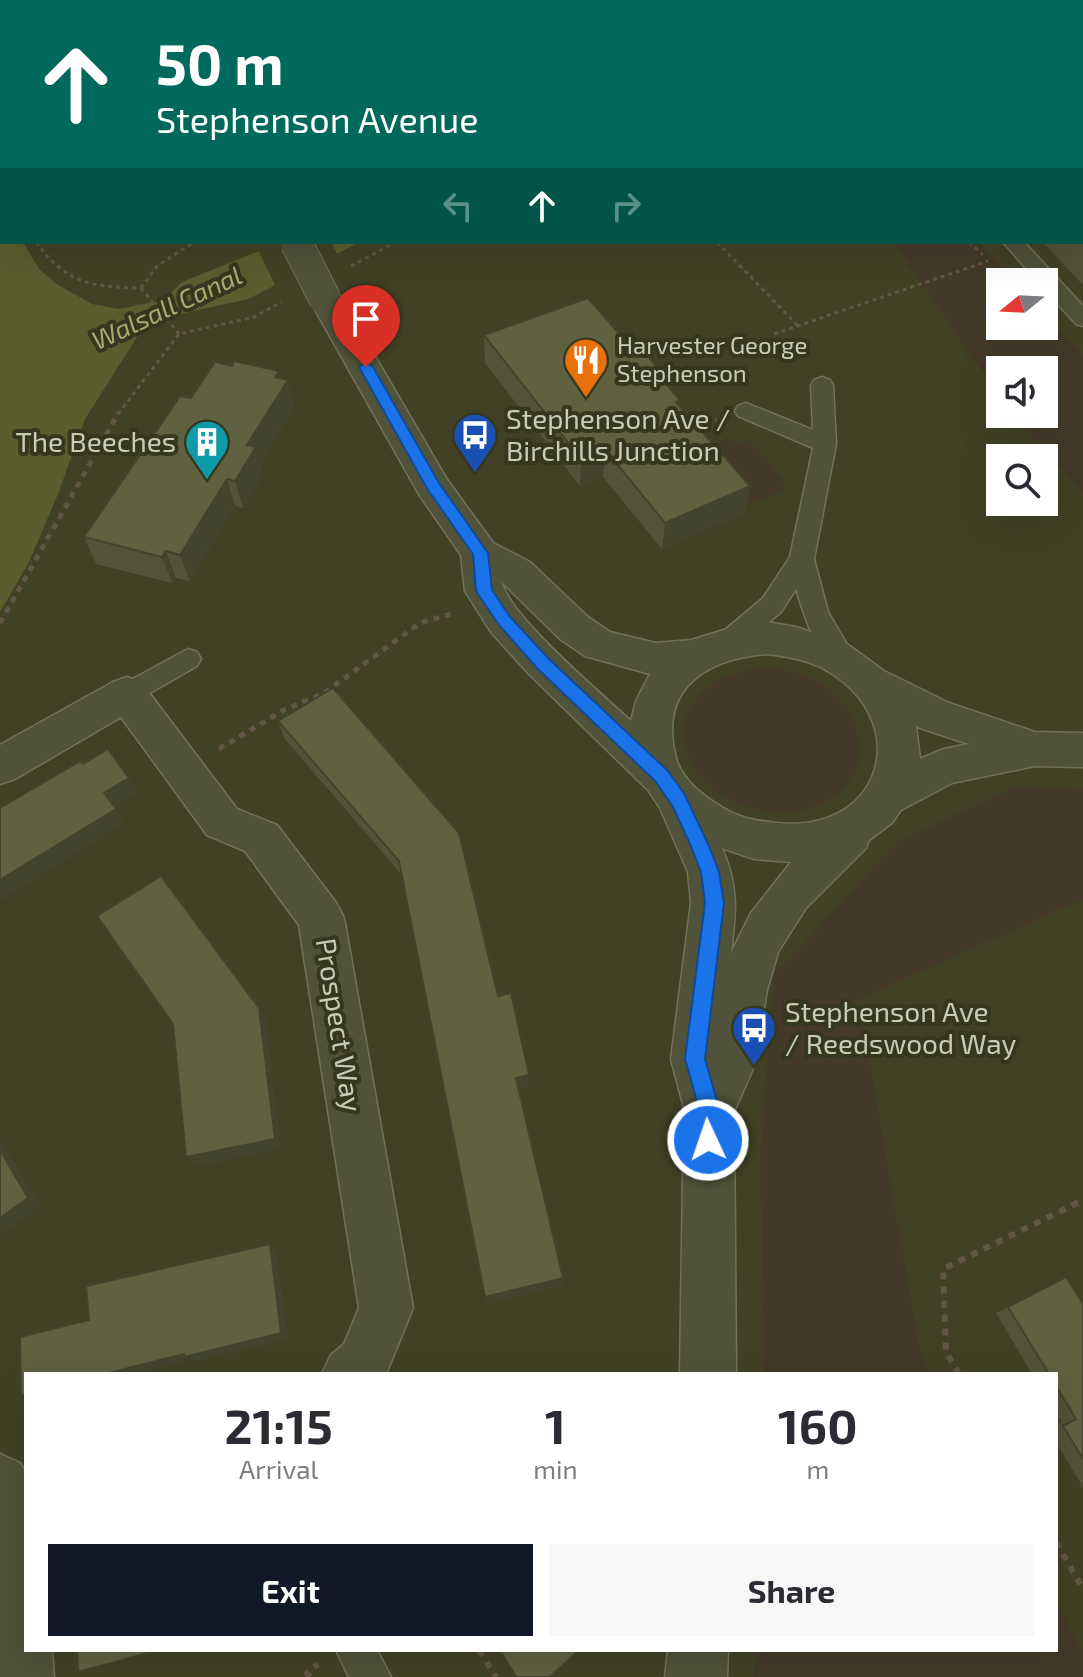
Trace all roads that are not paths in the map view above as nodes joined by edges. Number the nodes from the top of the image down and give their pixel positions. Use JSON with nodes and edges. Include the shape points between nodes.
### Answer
{"nodes":[{"id":1,"x":297,"y":244,"type":"edge"},
{"id":2,"x":1015,"y":244,"type":"edge"},
{"id":3,"x":1083,"y":319,"type":"edge"},
{"id":4,"x":822,"y":385,"type":"dead end"},
{"id":5,"x":738,"y":413,"type":"road end"},
{"id":6,"x":825,"y":444,"type":"junction"},
{"id":7,"x":480,"y":553,"type":"junction"},
{"id":8,"x":802,"y":559,"type":"junction"},
{"id":9,"x":711,"y":649,"type":"junction"},
{"id":10,"x":188,"y":659,"type":"dead end"},
{"id":11,"x":858,"y":672,"type":"junction"},
{"id":12,"x":127,"y":694,"type":"junction"},
{"id":13,"x":1035,"y":749,"type":"junction"},
{"id":14,"x":1083,"y":750,"type":"edge"},
{"id":15,"x":0,"y":766,"type":"edge"},
{"id":16,"x":670,"y":788,"type":"junction"},
{"id":17,"x":878,"y":808,"type":"junction"},
{"id":18,"x":709,"y":1108,"type":"junction"},
{"id":19,"x":352,"y":1372,"type":"edge"},
{"id":20,"x":708,"y":1372,"type":"edge"},
{"id":21,"x":13,"y":1499,"type":"edge"},
{"id":22,"x":356,"y":1652,"type":"edge"},
{"id":23,"x":698,"y":1652,"type":"edge"},
{"id":24,"x":23,"y":1677,"type":"edge"},
{"id":25,"x":371,"y":1677,"type":"edge"},
{"id":26,"x":696,"y":1677,"type":"edge"}],
"edges":[{"from":1,"to":7,"type":"street","bridge":true,"via":[[433,487]]},
{"from":2,"to":3,"type":"lane"},
{"from":4,"to":6,"type":"lane"},
{"from":5,"to":6,"type":"lane"},
{"from":6,"to":8,"type":"lane"},
{"from":7,"to":9,"type":"street","via":[[516,572],[599,645],[656,659]]},
{"from":7,"to":16,"type":"street","via":[[484,591],[505,621]]},
{"from":8,"to":9,"type":"lane","via":[[772,605]]},
{"from":8,"to":11,"type":"lane","via":[[819,625]]},
{"from":9,"to":11,"type":"street","via":[[767,638],[806,644]]},
{"from":9,"to":16,"type":"street","via":[[668,679],[653,709],[650,742]]},
{"from":10,"to":12,"type":"lane"},
{"from":11,"to":13,"type":"street","via":[[935,716]]},
{"from":11,"to":17,"type":"street","via":[[893,715],[901,749],[898,774]]},
{"from":12,"to":15,"type":"street"},
{"from":12,"to":19,"type":"street","name":"Prospect Way","via":[[222,822],[261,838],[321,918],[386,1308],[363,1363]]},
{"from":13,"to":14,"type":"street"},
{"from":13,"to":17,"type":"street","via":[[944,767]]},
{"from":16,"to":17,"type":"street","via":[[711,825],[752,841],[781,844],[836,837]]},
{"from":16,"to":18,"type":"street","via":[[710,872],[714,903],[695,1059]]},
{"from":17,"to":18,"type":"street","via":[[773,914],[746,977],[731,1065]]},
{"from":18,"to":20,"type":"street"},
{"from":21,"to":24,"type":"street"},
{"from":22,"to":25,"type":"lane"},
{"from":23,"to":26,"type":"street"}]}
